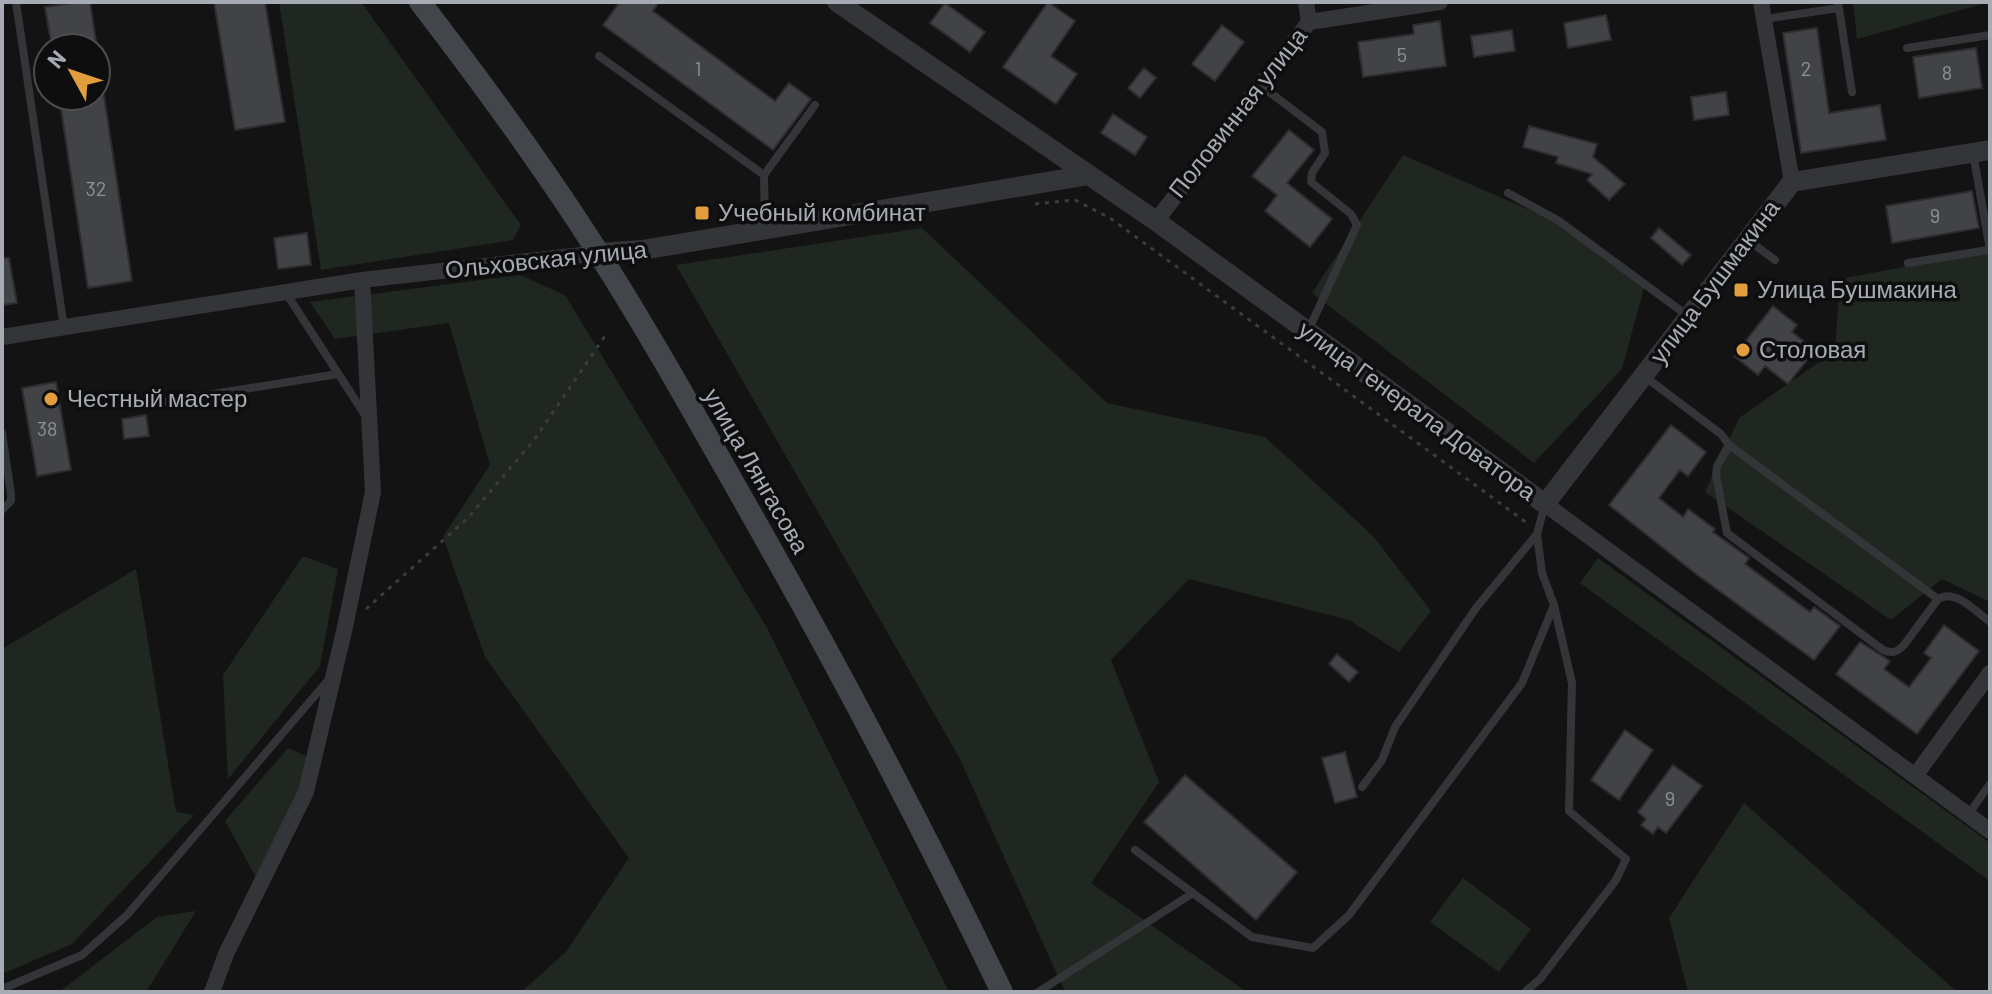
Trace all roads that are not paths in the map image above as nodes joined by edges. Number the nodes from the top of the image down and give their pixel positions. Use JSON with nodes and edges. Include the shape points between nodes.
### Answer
{"nodes":[{"id":1,"x":16,"y":2,"type":"edge"},
{"id":2,"x":420,"y":2,"type":"edge"},
{"id":3,"x":837,"y":2,"type":"edge"},
{"id":4,"x":1306,"y":2,"type":"edge"},
{"id":5,"x":1440,"y":2,"type":"edge"},
{"id":6,"x":1838,"y":5,"type":"edge"},
{"id":7,"x":1762,"y":10,"type":"edge"},
{"id":8,"x":1309,"y":22,"type":"junction"},
{"id":9,"x":1990,"y":35,"type":"edge"},
{"id":10,"x":1907,"y":48,"type":"dead end"},
{"id":11,"x":599,"y":56,"type":"dead end"},
{"id":12,"x":1260,"y":85,"type":"junction"},
{"id":13,"x":1852,"y":92,"type":"dead end"},
{"id":14,"x":815,"y":105,"type":"dead end"},
{"id":15,"x":1982,"y":151,"type":"edge"},
{"id":16,"x":764,"y":175,"type":"junction"},
{"id":17,"x":1089,"y":175,"type":"junction"},
{"id":18,"x":1792,"y":182,"type":"junction"},
{"id":19,"x":1508,"y":193,"type":"dead end"},
{"id":20,"x":1156,"y":221,"type":"junction"},
{"id":21,"x":765,"y":229,"type":"junction"},
{"id":22,"x":1748,"y":239,"type":"junction"},
{"id":23,"x":1989,"y":250,"type":"edge"},
{"id":24,"x":599,"y":253,"type":"junction"},
{"id":25,"x":1775,"y":260,"type":"dead end"},
{"id":26,"x":1908,"y":263,"type":"dead end"},
{"id":27,"x":362,"y":280,"type":"junction"},
{"id":28,"x":286,"y":293,"type":"junction"},
{"id":29,"x":1689,"y":316,"type":"junction"},
{"id":30,"x":64,"y":328,"type":"junction"},
{"id":31,"x":1308,"y":331,"type":"junction"},
{"id":32,"x":2,"y":337,"type":"edge"},
{"id":33,"x":338,"y":374,"type":"junction"},
{"id":34,"x":1643,"y":376,"type":"junction"},
{"id":35,"x":157,"y":403,"type":"dead end"},
{"id":36,"x":370,"y":423,"type":"junction"},
{"id":37,"x":2,"y":433,"type":"edge"},
{"id":38,"x":1729,"y":445,"type":"junction"},
{"id":39,"x":1545,"y":504,"type":"junction"},
{"id":40,"x":2,"y":510,"type":"edge"},
{"id":41,"x":1537,"y":534,"type":"junction"},
{"id":42,"x":1938,"y":599,"type":"junction"},
{"id":43,"x":1554,"y":605,"type":"junction"},
{"id":44,"x":1990,"y":622,"type":"edge"},
{"id":45,"x":336,"y":671,"type":"junction"},
{"id":46,"x":1990,"y":673,"type":"edge"},
{"id":47,"x":1915,"y":776,"type":"junction"},
{"id":48,"x":1990,"y":784,"type":"edge"},
{"id":49,"x":1362,"y":787,"type":"dead end"},
{"id":50,"x":1968,"y":815,"type":"junction"},
{"id":51,"x":1990,"y":831,"type":"edge"},
{"id":52,"x":1135,"y":850,"type":"dead end"},
{"id":53,"x":1193,"y":893,"type":"junction"},
{"id":54,"x":2,"y":989,"type":"edge"},
{"id":55,"x":212,"y":992,"type":"edge"},
{"id":56,"x":1002,"y":992,"type":"edge"},
{"id":57,"x":1038,"y":992,"type":"edge"},
{"id":58,"x":1525,"y":992,"type":"edge"}],
"edges":[{"from":1,"to":30,"type":"lane"},
{"from":2,"to":24,"type":"main road","name":"улица Лянгасова"},
{"from":3,"to":17,"type":"street","name":"улица Генерала Доватора"},
{"from":4,"to":8,"type":"street","name":"Половинная улица"},
{"from":5,"to":8,"type":"street"},
{"from":6,"to":7,"type":"lane"},
{"from":6,"to":13,"type":"lane"},
{"from":7,"to":18,"type":"street"},
{"from":8,"to":12,"type":"street","name":"Половинная улица"},
{"from":9,"to":10,"type":"lane"},
{"from":11,"to":16,"type":"lane"},
{"from":12,"to":20,"type":"street","name":"Половинная улица"},
{"from":12,"to":31,"type":"lane","via":[[1322,132],[1325,153],[1311,182],[1357,225]]},
{"from":14,"to":16,"type":"lane"},
{"from":15,"to":18,"type":"street","name":"улица Бушмакина"},
{"from":15,"to":23,"type":"lane"},
{"from":16,"to":21,"type":"lane"},
{"from":17,"to":20,"type":"street","name":"улица Генерала Доватора"},
{"from":17,"to":21,"type":"street","name":"Ольховская улица"},
{"from":18,"to":22,"type":"street","name":"улица Бушмакина"},
{"from":19,"to":29,"type":"lane","via":[[1559,221]]},
{"from":20,"to":31,"type":"street","name":"улица Генерала Доватора"},
{"from":21,"to":24,"type":"street","name":"Ольховская улица"},
{"from":22,"to":25,"type":"lane"},
{"from":22,"to":29,"type":"street","name":"улица Бушмакина"},
{"from":23,"to":26,"type":"lane"},
{"from":24,"to":27,"type":"street","name":"Ольховская улица"},
{"from":24,"to":56,"type":"main road","name":"улица Лянгасова","via":[[833,658]]},
{"from":27,"to":28,"type":"street","name":"Ольховская улица"},
{"from":27,"to":36,"type":"street"},
{"from":28,"to":30,"type":"street","name":"Ольховская улица"},
{"from":28,"to":33,"type":"lane"},
{"from":29,"to":34,"type":"street","name":"улица Бушмакина"},
{"from":30,"to":32,"type":"street","name":"Ольховская улица"},
{"from":31,"to":39,"type":"street","name":"улица Генерала Доватора"},
{"from":33,"to":35,"type":"lane"},
{"from":33,"to":36,"type":"lane"},
{"from":34,"to":38,"type":"lane"},
{"from":34,"to":39,"type":"street","name":"улица Бушмакина"},
{"from":36,"to":45,"type":"street","via":[[373,492]]},
{"from":37,"to":40,"type":"lane","via":[[11,494]]},
{"from":38,"to":42,"type":"lane"},
{"from":38,"to":42,"type":"lane","via":[[1716,475],[1727,533],[1871,641],[1890,653],[1897,651]]},
{"from":39,"to":41,"type":"lane"},
{"from":39,"to":47,"type":"street","name":"улица Генерала Доватора"},
{"from":41,"to":43,"type":"lane","via":[[1542,573]]},
{"from":41,"to":49,"type":"lane","via":[[1476,608],[1395,727],[1382,760]]},
{"from":42,"to":44,"type":"lane","via":[[1953,595]]},
{"from":43,"to":53,"type":"lane","via":[[1522,683],[1349,915],[1313,948],[1252,937]]},
{"from":43,"to":58,"type":"lane","via":[[1572,683],[1569,811],[1626,859],[1616,880]]},
{"from":45,"to":54,"type":"lane","via":[[127,915],[82,955]]},
{"from":45,"to":55,"type":"street","via":[[306,792]]},
{"from":46,"to":47,"type":"street"},
{"from":47,"to":50,"type":"street","name":"улица Генерала Доватора"},
{"from":48,"to":50,"type":"lane"},
{"from":50,"to":51,"type":"street","name":"улица Генерала Доватора"},
{"from":52,"to":53,"type":"lane"},
{"from":53,"to":57,"type":"lane"}]}
